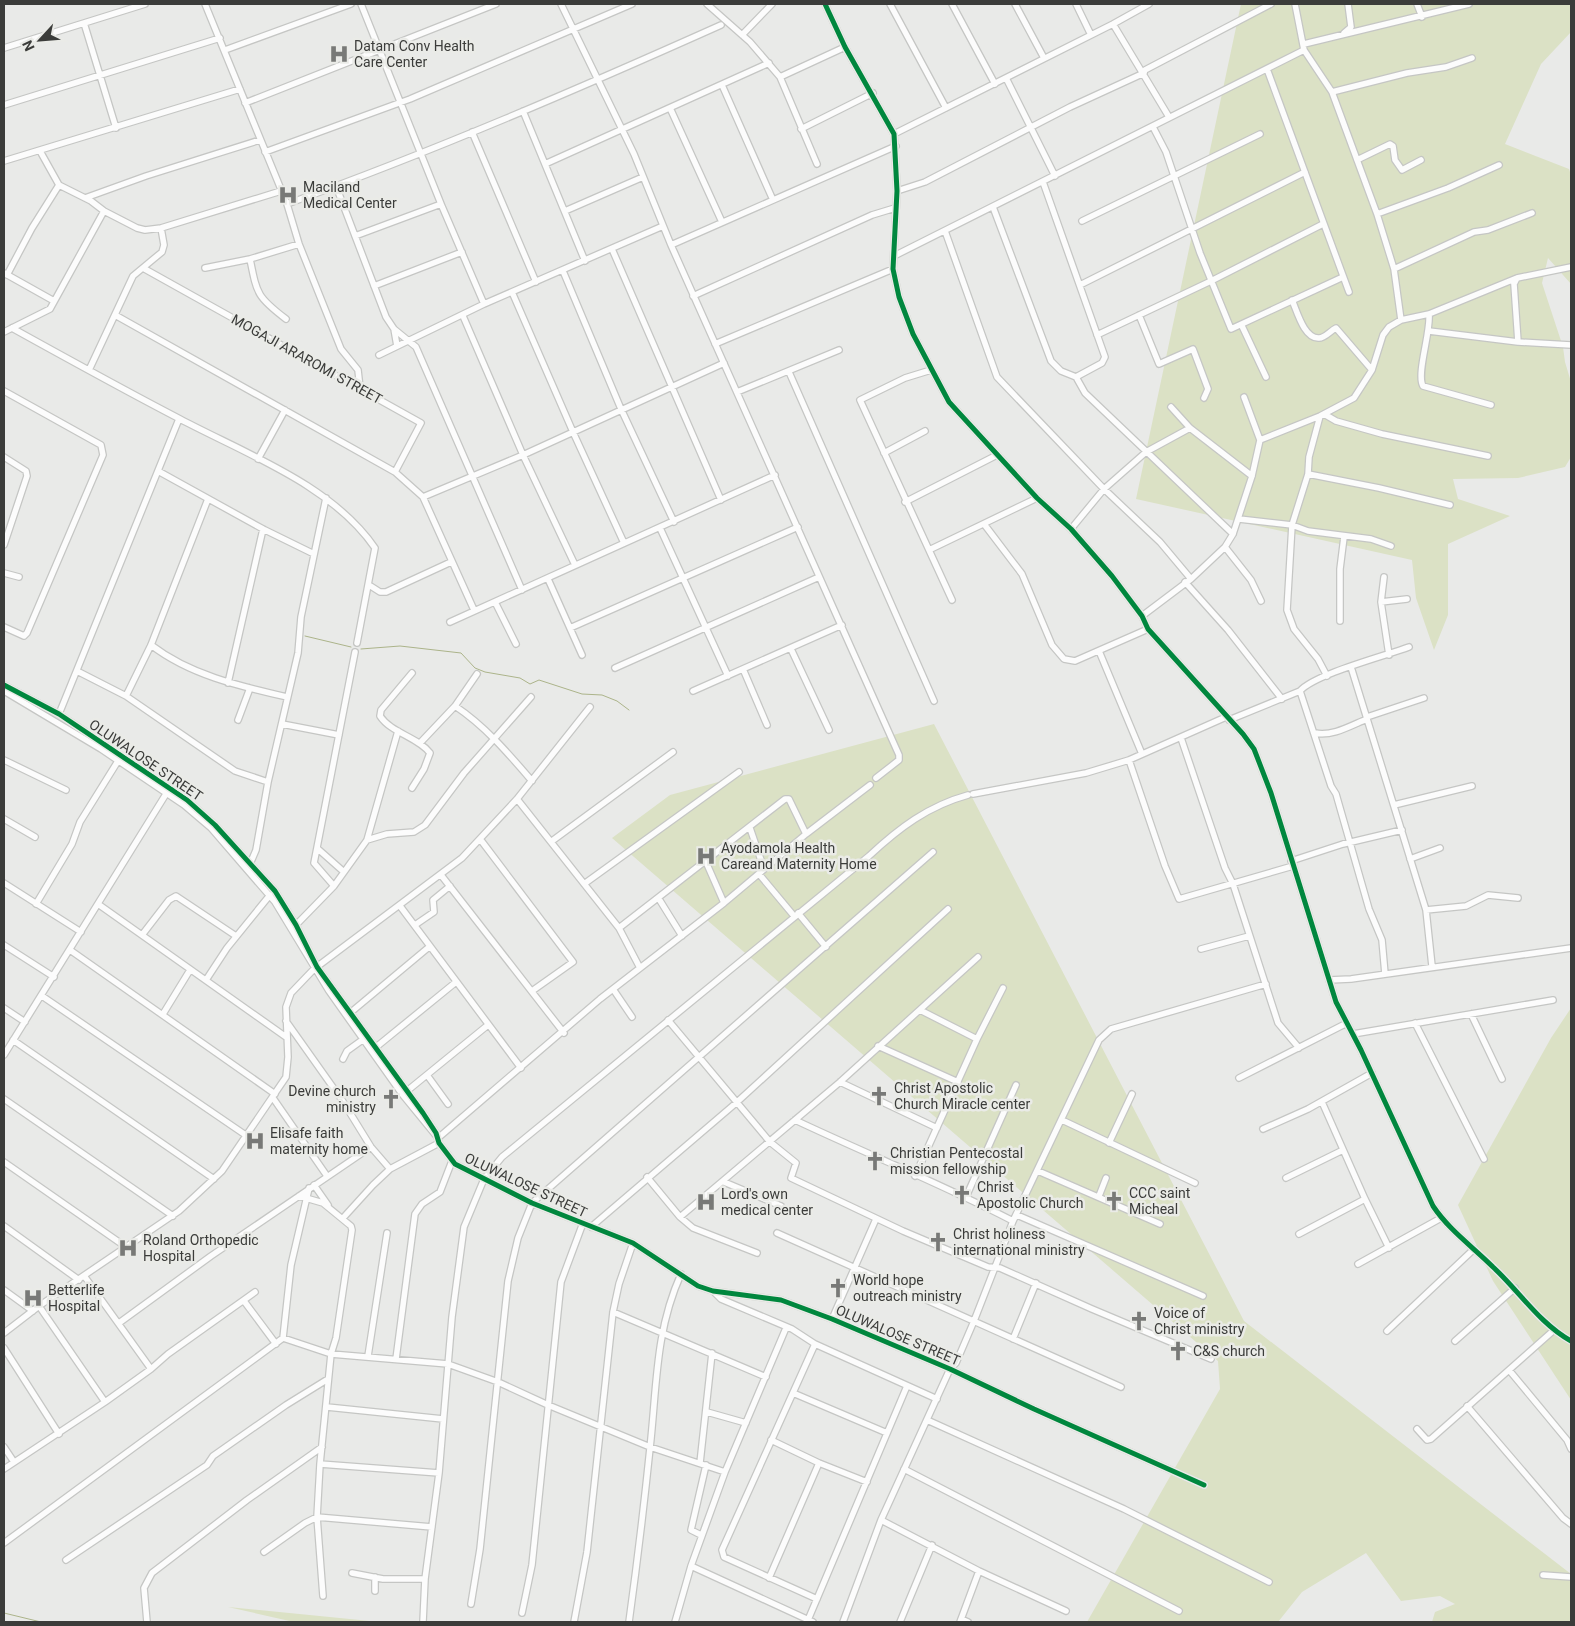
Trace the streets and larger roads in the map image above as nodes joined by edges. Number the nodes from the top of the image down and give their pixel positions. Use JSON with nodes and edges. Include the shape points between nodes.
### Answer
{"nodes":[{"id":1,"x":145,"y":4,"type":"edge"},
{"id":2,"x":205,"y":4,"type":"edge"},
{"id":3,"x":350,"y":4,"type":"edge"},
{"id":4,"x":361,"y":4,"type":"edge"},
{"id":5,"x":496,"y":4,"type":"edge"},
{"id":6,"x":562,"y":4,"type":"edge"},
{"id":7,"x":632,"y":4,"type":"edge"},
{"id":8,"x":707,"y":4,"type":"edge"},
{"id":9,"x":772,"y":4,"type":"edge"},
{"id":10,"x":825,"y":4,"type":"edge"},
{"id":11,"x":890,"y":4,"type":"edge"},
{"id":12,"x":952,"y":4,"type":"edge"},
{"id":13,"x":1015,"y":4,"type":"edge"},
{"id":14,"x":1076,"y":4,"type":"edge"},
{"id":15,"x":1149,"y":4,"type":"edge"},
{"id":16,"x":1271,"y":4,"type":"edge"},
{"id":17,"x":1295,"y":4,"type":"edge"},
{"id":18,"x":1348,"y":4,"type":"edge"},
{"id":19,"x":1417,"y":4,"type":"edge"},
{"id":20,"x":1468,"y":4,"type":"edge"},
{"id":21,"x":1137,"y":6,"type":"edge"},
{"id":22,"x":1422,"y":17,"type":"junction"},
{"id":23,"x":84,"y":23,"type":"junction"},
{"id":24,"x":1113,"y":24,"type":"junction"},
{"id":25,"x":721,"y":25,"type":"dead end"},
{"id":26,"x":573,"y":30,"type":"junction"},
{"id":27,"x":1343,"y":34,"type":"junction"},
{"id":28,"x":742,"y":35,"type":"junction"},
{"id":29,"x":1091,"y":35,"type":"junction"},
{"id":30,"x":220,"y":38,"type":"junction"},
{"id":31,"x":845,"y":47,"type":"junction"},
{"id":32,"x":1304,"y":47,"type":"junction"},
{"id":33,"x":4,"y":48,"type":"edge"},
{"id":34,"x":224,"y":50,"type":"junction"},
{"id":35,"x":379,"y":51,"type":"junction"},
{"id":36,"x":1044,"y":58,"type":"junction"},
{"id":37,"x":1472,"y":58,"type":"dead end"},
{"id":38,"x":768,"y":63,"type":"junction"},
{"id":39,"x":1266,"y":69,"type":"junction"},
{"id":40,"x":1144,"y":73,"type":"junction"},
{"id":41,"x":102,"y":75,"type":"junction"},
{"id":42,"x":780,"y":77,"type":"junction"},
{"id":43,"x":1006,"y":78,"type":"junction"},
{"id":44,"x":598,"y":80,"type":"junction"},
{"id":45,"x":995,"y":84,"type":"junction"},
{"id":46,"x":722,"y":85,"type":"junction"},
{"id":47,"x":240,"y":89,"type":"junction"},
{"id":48,"x":1332,"y":92,"type":"junction"},
{"id":49,"x":873,"y":93,"type":"junction"},
{"id":50,"x":245,"y":103,"type":"junction"},
{"id":51,"x":401,"y":103,"type":"junction"},
{"id":52,"x":4,"y":105,"type":"edge"},
{"id":53,"x":670,"y":108,"type":"junction"},
{"id":54,"x":946,"y":108,"type":"junction"},
{"id":55,"x":523,"y":111,"type":"junction"},
{"id":56,"x":1169,"y":117,"type":"junction"},
{"id":57,"x":1032,"y":127,"type":"junction"},
{"id":58,"x":1153,"y":127,"type":"junction"},
{"id":59,"x":116,"y":128,"type":"junction"},
{"id":60,"x":622,"y":129,"type":"junction"},
{"id":61,"x":801,"y":129,"type":"junction"},
{"id":62,"x":472,"y":132,"type":"junction"},
{"id":63,"x":894,"y":134,"type":"junction"},
{"id":64,"x":1260,"y":134,"type":"dead end"},
{"id":65,"x":260,"y":140,"type":"junction"},
{"id":66,"x":896,"y":146,"type":"junction"},
{"id":67,"x":40,"y":151,"type":"junction"},
{"id":68,"x":265,"y":152,"type":"junction"},
{"id":69,"x":420,"y":153,"type":"junction"},
{"id":70,"x":1357,"y":160,"type":"junction"},
{"id":71,"x":1421,"y":160,"type":"dead end"},
{"id":72,"x":5,"y":162,"type":"edge"},
{"id":73,"x":546,"y":164,"type":"junction"},
{"id":74,"x":817,"y":164,"type":"dead end"},
{"id":75,"x":1499,"y":165,"type":"dead end"},
{"id":76,"x":1305,"y":172,"type":"junction"},
{"id":77,"x":643,"y":176,"type":"junction"},
{"id":78,"x":1055,"y":176,"type":"junction"},
{"id":79,"x":1174,"y":176,"type":"junction"},
{"id":80,"x":1043,"y":182,"type":"junction"},
{"id":81,"x":59,"y":186,"type":"junction"},
{"id":82,"x":336,"y":186,"type":"junction"},
{"id":83,"x":281,"y":191,"type":"junction"},
{"id":84,"x":897,"y":191,"type":"junction"},
{"id":85,"x":85,"y":198,"type":"junction"},
{"id":86,"x":773,"y":200,"type":"junction"},
{"id":87,"x":287,"y":204,"type":"junction"},
{"id":88,"x":441,"y":204,"type":"junction"},
{"id":89,"x":993,"y":207,"type":"junction"},
{"id":90,"x":895,"y":208,"type":"junction"},
{"id":91,"x":104,"y":211,"type":"junction"},
{"id":92,"x":565,"y":212,"type":"junction"},
{"id":93,"x":1532,"y":213,"type":"dead end"},
{"id":94,"x":1377,"y":214,"type":"junction"},
{"id":95,"x":1082,"y":221,"type":"dead end"},
{"id":96,"x":722,"y":222,"type":"junction"},
{"id":97,"x":1323,"y":224,"type":"junction"},
{"id":98,"x":663,"y":226,"type":"junction"},
{"id":99,"x":161,"y":228,"type":"junction"},
{"id":100,"x":1192,"y":228,"type":"junction"},
{"id":101,"x":944,"y":230,"type":"junction"},
{"id":102,"x":355,"y":236,"type":"junction"},
{"id":103,"x":299,"y":244,"type":"junction"},
{"id":104,"x":671,"y":245,"type":"junction"},
{"id":105,"x":612,"y":250,"type":"junction"},
{"id":106,"x":462,"y":252,"type":"junction"},
{"id":107,"x":894,"y":256,"type":"junction"},
{"id":108,"x":250,"y":259,"type":"junction"},
{"id":109,"x":585,"y":261,"type":"junction"},
{"id":110,"x":1571,"y":267,"type":"edge"},
{"id":111,"x":143,"y":268,"type":"junction"},
{"id":112,"x":205,"y":268,"type":"dead end"},
{"id":113,"x":893,"y":269,"type":"junction"},
{"id":114,"x":1394,"y":269,"type":"junction"},
{"id":115,"x":563,"y":271,"type":"junction"},
{"id":116,"x":5,"y":274,"type":"edge"},
{"id":117,"x":1343,"y":277,"type":"junction"},
{"id":118,"x":1517,"y":278,"type":"junction"},
{"id":119,"x":1212,"y":281,"type":"junction"},
{"id":120,"x":536,"y":282,"type":"junction"},
{"id":121,"x":1080,"y":285,"type":"junction"},
{"id":122,"x":374,"y":286,"type":"junction"},
{"id":123,"x":512,"y":292,"type":"junction"},
{"id":124,"x":1349,"y":292,"type":"dead end"},
{"id":125,"x":693,"y":296,"type":"junction"},
{"id":126,"x":1292,"y":300,"type":"junction"},
{"id":127,"x":54,"y":301,"type":"junction"},
{"id":128,"x":484,"y":304,"type":"junction"},
{"id":129,"x":1429,"y":314,"type":"junction"},
{"id":130,"x":115,"y":315,"type":"junction"},
{"id":131,"x":1139,"y":315,"type":"junction"},
{"id":132,"x":463,"y":316,"type":"junction"},
{"id":133,"x":286,"y":319,"type":"dead end"},
{"id":134,"x":1401,"y":320,"type":"junction"},
{"id":135,"x":1242,"y":326,"type":"junction"},
{"id":136,"x":12,"y":328,"type":"junction"},
{"id":137,"x":394,"y":329,"type":"junction"},
{"id":138,"x":1429,"y":331,"type":"junction"},
{"id":139,"x":4,"y":332,"type":"edge"},
{"id":140,"x":1097,"y":335,"type":"junction"},
{"id":141,"x":411,"y":341,"type":"junction"},
{"id":142,"x":1518,"y":342,"type":"junction"},
{"id":143,"x":715,"y":344,"type":"junction"},
{"id":144,"x":1571,"y":345,"type":"edge"},
{"id":145,"x":397,"y":346,"type":"junction"},
{"id":146,"x":839,"y":350,"type":"dead end"},
{"id":147,"x":379,"y":355,"type":"dead end"},
{"id":148,"x":724,"y":363,"type":"junction"},
{"id":149,"x":89,"y":370,"type":"junction"},
{"id":150,"x":931,"y":370,"type":"junction"},
{"id":151,"x":1372,"y":370,"type":"junction"},
{"id":152,"x":788,"y":372,"type":"junction"},
{"id":153,"x":1076,"y":377,"type":"junction"},
{"id":154,"x":1266,"y":377,"type":"dead end"},
{"id":155,"x":672,"y":387,"type":"junction"},
{"id":156,"x":360,"y":388,"type":"junction"},
{"id":157,"x":4,"y":391,"type":"edge"},
{"id":158,"x":738,"y":392,"type":"junction"},
{"id":159,"x":1244,"y":397,"type":"dead end"},
{"id":160,"x":1204,"y":398,"type":"dead end"},
{"id":161,"x":1491,"y":404,"type":"dead end"},
{"id":162,"x":1171,"y":407,"type":"dead end"},
{"id":163,"x":621,"y":409,"type":"junction"},
{"id":164,"x":285,"y":410,"type":"junction"},
{"id":165,"x":1322,"y":415,"type":"junction"},
{"id":166,"x":179,"y":419,"type":"junction"},
{"id":167,"x":1190,"y":428,"type":"junction"},
{"id":168,"x":925,"y":431,"type":"dead end"},
{"id":169,"x":572,"y":432,"type":"junction"},
{"id":170,"x":1260,"y":440,"type":"junction"},
{"id":171,"x":884,"y":452,"type":"junction"},
{"id":172,"x":1146,"y":452,"type":"junction"},
{"id":173,"x":523,"y":455,"type":"junction"},
{"id":174,"x":997,"y":455,"type":"junction"},
{"id":175,"x":1488,"y":456,"type":"dead end"},
{"id":176,"x":4,"y":458,"type":"edge"},
{"id":177,"x":258,"y":459,"type":"junction"},
{"id":178,"x":158,"y":471,"type":"junction"},
{"id":179,"x":396,"y":472,"type":"junction"},
{"id":180,"x":1308,"y":474,"type":"junction"},
{"id":181,"x":774,"y":475,"type":"junction"},
{"id":182,"x":474,"y":476,"type":"junction"},
{"id":183,"x":1252,"y":476,"type":"junction"},
{"id":184,"x":1104,"y":489,"type":"junction"},
{"id":185,"x":424,"y":497,"type":"junction"},
{"id":186,"x":326,"y":498,"type":"junction"},
{"id":187,"x":1037,"y":498,"type":"junction"},
{"id":188,"x":208,"y":499,"type":"junction"},
{"id":189,"x":721,"y":500,"type":"junction"},
{"id":190,"x":905,"y":502,"type":"junction"},
{"id":191,"x":1450,"y":505,"type":"dead end"},
{"id":192,"x":1239,"y":519,"type":"junction"},
{"id":193,"x":674,"y":522,"type":"junction"},
{"id":194,"x":984,"y":524,"type":"junction"},
{"id":195,"x":1292,"y":525,"type":"junction"},
{"id":196,"x":798,"y":527,"type":"junction"},
{"id":197,"x":660,"y":528,"type":"junction"},
{"id":198,"x":263,"y":529,"type":"junction"},
{"id":199,"x":1071,"y":529,"type":"junction"},
{"id":200,"x":1233,"y":534,"type":"junction"},
{"id":201,"x":1344,"y":537,"type":"junction"},
{"id":202,"x":624,"y":543,"type":"junction"},
{"id":203,"x":4,"y":545,"type":"edge"},
{"id":204,"x":1391,"y":546,"type":"dead end"},
{"id":205,"x":1225,"y":547,"type":"junction"},
{"id":206,"x":929,"y":550,"type":"junction"},
{"id":207,"x":314,"y":554,"type":"junction"},
{"id":208,"x":451,"y":562,"type":"junction"},
{"id":209,"x":575,"y":565,"type":"junction"},
{"id":210,"x":4,"y":573,"type":"edge"},
{"id":211,"x":19,"y":577,"type":"dead end"},
{"id":212,"x":820,"y":577,"type":"junction"},
{"id":213,"x":1384,"y":577,"type":"dead end"},
{"id":214,"x":683,"y":578,"type":"junction"},
{"id":215,"x":1191,"y":578,"type":"junction"},
{"id":216,"x":548,"y":579,"type":"junction"},
{"id":217,"x":1185,"y":582,"type":"junction"},
{"id":218,"x":369,"y":584,"type":"junction"},
{"id":219,"x":522,"y":590,"type":"junction"},
{"id":220,"x":1407,"y":599,"type":"dead end"},
{"id":221,"x":952,"y":600,"type":"dead end"},
{"id":222,"x":1261,"y":601,"type":"dead end"},
{"id":223,"x":495,"y":602,"type":"junction"},
{"id":224,"x":1381,"y":602,"type":"junction"},
{"id":225,"x":474,"y":610,"type":"junction"},
{"id":226,"x":1142,"y":616,"type":"junction"},
{"id":227,"x":1340,"y":621,"type":"dead end"},
{"id":228,"x":450,"y":622,"type":"dead end"},
{"id":229,"x":842,"y":625,"type":"junction"},
{"id":230,"x":4,"y":627,"type":"edge"},
{"id":231,"x":570,"y":628,"type":"junction"},
{"id":232,"x":706,"y":629,"type":"junction"},
{"id":233,"x":1148,"y":629,"type":"junction"},
{"id":234,"x":357,"y":643,"type":"dead end"},
{"id":235,"x":516,"y":644,"type":"dead end"},
{"id":236,"x":151,"y":646,"type":"junction"},
{"id":237,"x":1409,"y":646,"type":"dead end"},
{"id":238,"x":791,"y":649,"type":"junction"},
{"id":239,"x":1099,"y":651,"type":"junction"},
{"id":240,"x":355,"y":652,"type":"dead end"},
{"id":241,"x":582,"y":655,"type":"dead end"},
{"id":242,"x":1389,"y":655,"type":"junction"},
{"id":243,"x":1351,"y":667,"type":"junction"},
{"id":244,"x":615,"y":668,"type":"dead end"},
{"id":245,"x":742,"y":669,"type":"junction"},
{"id":246,"x":77,"y":671,"type":"junction"},
{"id":247,"x":412,"y":673,"type":"dead end"},
{"id":248,"x":478,"y":674,"type":"dead end"},
{"id":249,"x":728,"y":676,"type":"junction"},
{"id":250,"x":1327,"y":676,"type":"junction"},
{"id":251,"x":228,"y":683,"type":"junction"},
{"id":252,"x":4,"y":685,"type":"edge"},
{"id":253,"x":250,"y":688,"type":"junction"},
{"id":254,"x":4,"y":691,"type":"edge"},
{"id":255,"x":693,"y":691,"type":"dead end"},
{"id":256,"x":1300,"y":691,"type":"junction"},
{"id":257,"x":126,"y":696,"type":"junction"},
{"id":258,"x":287,"y":697,"type":"junction"},
{"id":259,"x":531,"y":697,"type":"dead end"},
{"id":260,"x":1424,"y":698,"type":"dead end"},
{"id":261,"x":1282,"y":699,"type":"junction"},
{"id":262,"x":934,"y":701,"type":"dead end"},
{"id":263,"x":455,"y":706,"type":"junction"},
{"id":264,"x":590,"y":707,"type":"dead end"},
{"id":265,"x":59,"y":714,"type":"junction"},
{"id":266,"x":1367,"y":718,"type":"junction"},
{"id":267,"x":1228,"y":719,"type":"junction"},
{"id":268,"x":238,"y":720,"type":"dead end"},
{"id":269,"x":282,"y":724,"type":"junction"},
{"id":270,"x":767,"y":725,"type":"dead end"},
{"id":271,"x":829,"y":730,"type":"dead end"},
{"id":272,"x":398,"y":731,"type":"junction"},
{"id":273,"x":1315,"y":733,"type":"junction"},
{"id":274,"x":339,"y":736,"type":"junction"},
{"id":275,"x":495,"y":738,"type":"junction"},
{"id":276,"x":1181,"y":738,"type":"junction"},
{"id":277,"x":420,"y":743,"type":"junction"},
{"id":278,"x":673,"y":752,"type":"dead end"},
{"id":279,"x":1142,"y":754,"type":"junction"},
{"id":280,"x":4,"y":760,"type":"edge"},
{"id":281,"x":1129,"y":760,"type":"junction"},
{"id":282,"x":118,"y":761,"type":"junction"},
{"id":283,"x":134,"y":768,"type":"junction"},
{"id":284,"x":739,"y":772,"type":"dead end"},
{"id":285,"x":876,"y":778,"type":"dead end"},
{"id":286,"x":532,"y":781,"type":"junction"},
{"id":287,"x":268,"y":782,"type":"junction"},
{"id":288,"x":870,"y":784,"type":"dead end"},
{"id":289,"x":1472,"y":786,"type":"dead end"},
{"id":290,"x":412,"y":788,"type":"dead end"},
{"id":291,"x":66,"y":790,"type":"dead end"},
{"id":292,"x":166,"y":794,"type":"junction"},
{"id":293,"x":517,"y":799,"type":"junction"},
{"id":294,"x":1394,"y":805,"type":"junction"},
{"id":295,"x":4,"y":819,"type":"edge"},
{"id":296,"x":750,"y":828,"type":"junction"},
{"id":297,"x":1402,"y":830,"type":"junction"},
{"id":298,"x":806,"y":834,"type":"junction"},
{"id":299,"x":35,"y":837,"type":"dead end"},
{"id":300,"x":480,"y":839,"type":"junction"},
{"id":301,"x":367,"y":840,"type":"junction"},
{"id":302,"x":552,"y":841,"type":"junction"},
{"id":303,"x":1351,"y":844,"type":"junction"},
{"id":304,"x":1440,"y":848,"type":"dead end"},
{"id":305,"x":318,"y":849,"type":"junction"},
{"id":306,"x":933,"y":852,"type":"dead end"},
{"id":307,"x":1410,"y":859,"type":"junction"},
{"id":308,"x":706,"y":862,"type":"junction"},
{"id":309,"x":1292,"y":863,"type":"junction"},
{"id":310,"x":250,"y":864,"type":"junction"},
{"id":311,"x":764,"y":869,"type":"junction"},
{"id":312,"x":344,"y":872,"type":"junction"},
{"id":313,"x":759,"y":874,"type":"junction"},
{"id":314,"x":442,"y":875,"type":"junction"},
{"id":315,"x":4,"y":884,"type":"edge"},
{"id":316,"x":584,"y":884,"type":"junction"},
{"id":317,"x":1234,"y":884,"type":"junction"},
{"id":318,"x":334,"y":886,"type":"junction"},
{"id":319,"x":450,"y":886,"type":"junction"},
{"id":320,"x":270,"y":895,"type":"junction"},
{"id":321,"x":1518,"y":898,"type":"dead end"},
{"id":322,"x":659,"y":899,"type":"junction"},
{"id":323,"x":724,"y":903,"type":"junction"},
{"id":324,"x":36,"y":904,"type":"junction"},
{"id":325,"x":98,"y":904,"type":"junction"},
{"id":326,"x":400,"y":906,"type":"junction"},
{"id":327,"x":948,"y":909,"type":"dead end"},
{"id":328,"x":1426,"y":910,"type":"junction"},
{"id":329,"x":796,"y":914,"type":"junction"},
{"id":330,"x":296,"y":925,"type":"junction"},
{"id":331,"x":415,"y":925,"type":"junction"},
{"id":332,"x":619,"y":928,"type":"junction"},
{"id":333,"x":81,"y":932,"type":"junction"},
{"id":334,"x":142,"y":935,"type":"junction"},
{"id":335,"x":236,"y":936,"type":"junction"},
{"id":336,"x":682,"y":936,"type":"junction"},
{"id":337,"x":1248,"y":936,"type":"junction"},
{"id":338,"x":4,"y":945,"type":"edge"},
{"id":339,"x":429,"y":947,"type":"junction"},
{"id":340,"x":826,"y":947,"type":"junction"},
{"id":341,"x":1571,"y":948,"type":"edge"},
{"id":342,"x":1201,"y":949,"type":"dead end"},
{"id":343,"x":70,"y":950,"type":"junction"},
{"id":344,"x":978,"y":957,"type":"dead end"},
{"id":345,"x":1432,"y":966,"type":"junction"},
{"id":346,"x":315,"y":968,"type":"junction"},
{"id":347,"x":640,"y":968,"type":"junction"},
{"id":348,"x":190,"y":970,"type":"junction"},
{"id":349,"x":1385,"y":974,"type":"junction"},
{"id":350,"x":54,"y":977,"type":"junction"},
{"id":351,"x":206,"y":980,"type":"junction"},
{"id":352,"x":1329,"y":980,"type":"junction"},
{"id":353,"x":456,"y":982,"type":"junction"},
{"id":354,"x":1266,"y":984,"type":"junction"},
{"id":355,"x":1003,"y":988,"type":"dead end"},
{"id":356,"x":613,"y":989,"type":"junction"},
{"id":357,"x":532,"y":991,"type":"junction"},
{"id":358,"x":42,"y":996,"type":"junction"},
{"id":359,"x":1553,"y":1000,"type":"dead end"},
{"id":360,"x":4,"y":1008,"type":"edge"},
{"id":361,"x":920,"y":1010,"type":"junction"},
{"id":362,"x":350,"y":1013,"type":"junction"},
{"id":363,"x":162,"y":1014,"type":"junction"},
{"id":364,"x":1471,"y":1014,"type":"junction"},
{"id":365,"x":632,"y":1017,"type":"dead end"},
{"id":366,"x":668,"y":1020,"type":"junction"},
{"id":367,"x":286,"y":1021,"type":"junction"},
{"id":368,"x":25,"y":1022,"type":"junction"},
{"id":369,"x":1347,"y":1023,"type":"junction"},
{"id":370,"x":1415,"y":1023,"type":"junction"},
{"id":371,"x":488,"y":1025,"type":"junction"},
{"id":372,"x":564,"y":1033,"type":"junction"},
{"id":373,"x":1353,"y":1034,"type":"junction"},
{"id":374,"x":286,"y":1037,"type":"junction"},
{"id":375,"x":365,"y":1038,"type":"junction"},
{"id":376,"x":977,"y":1039,"type":"junction"},
{"id":377,"x":13,"y":1040,"type":"junction"},
{"id":378,"x":878,"y":1046,"type":"junction"},
{"id":379,"x":375,"y":1048,"type":"junction"},
{"id":380,"x":1299,"y":1048,"type":"junction"},
{"id":381,"x":4,"y":1055,"type":"edge"},
{"id":382,"x":700,"y":1058,"type":"junction"},
{"id":383,"x":343,"y":1059,"type":"dead end"},
{"id":384,"x":521,"y":1068,"type":"junction"},
{"id":385,"x":1372,"y":1073,"type":"junction"},
{"id":386,"x":427,"y":1075,"type":"junction"},
{"id":387,"x":1239,"y":1078,"type":"dead end"},
{"id":388,"x":1502,"y":1079,"type":"dead end"},
{"id":389,"x":840,"y":1082,"type":"junction"},
{"id":390,"x":958,"y":1082,"type":"junction"},
{"id":391,"x":1016,"y":1085,"type":"dead end"},
{"id":392,"x":407,"y":1091,"type":"junction"},
{"id":393,"x":1132,"y":1094,"type":"dead end"},
{"id":394,"x":274,"y":1096,"type":"junction"},
{"id":395,"x":4,"y":1099,"type":"edge"},
{"id":396,"x":1322,"y":1102,"type":"junction"},
{"id":397,"x":736,"y":1103,"type":"junction"},
{"id":398,"x":448,"y":1104,"type":"dead end"},
{"id":399,"x":795,"y":1120,"type":"junction"},
{"id":400,"x":1062,"y":1120,"type":"junction"},
{"id":401,"x":937,"y":1128,"type":"junction"},
{"id":402,"x":1262,"y":1128,"type":"dead end"},
{"id":403,"x":247,"y":1136,"type":"junction"},
{"id":404,"x":438,"y":1141,"type":"junction"},
{"id":405,"x":770,"y":1142,"type":"junction"},
{"id":406,"x":1109,"y":1142,"type":"junction"},
{"id":407,"x":371,"y":1147,"type":"junction"},
{"id":408,"x":1343,"y":1150,"type":"junction"},
{"id":409,"x":1484,"y":1159,"type":"dead end"},
{"id":410,"x":452,"y":1161,"type":"junction"},
{"id":411,"x":4,"y":1162,"type":"edge"},
{"id":412,"x":390,"y":1169,"type":"junction"},
{"id":413,"x":1038,"y":1171,"type":"junction"},
{"id":414,"x":327,"y":1176,"type":"junction"},
{"id":415,"x":915,"y":1176,"type":"junction"},
{"id":416,"x":647,"y":1177,"type":"junction"},
{"id":417,"x":1106,"y":1178,"type":"dead end"},
{"id":418,"x":1286,"y":1178,"type":"dead end"},
{"id":419,"x":214,"y":1179,"type":"junction"},
{"id":420,"x":484,"y":1179,"type":"junction"},
{"id":421,"x":724,"y":1182,"type":"junction"},
{"id":422,"x":1195,"y":1183,"type":"dead end"},
{"id":423,"x":312,"y":1186,"type":"junction"},
{"id":424,"x":299,"y":1196,"type":"junction"},
{"id":425,"x":1099,"y":1196,"type":"junction"},
{"id":426,"x":966,"y":1197,"type":"junction"},
{"id":427,"x":307,"y":1198,"type":"junction"},
{"id":428,"x":1365,"y":1199,"type":"junction"},
{"id":429,"x":532,"y":1203,"type":"junction"},
{"id":430,"x":329,"y":1206,"type":"junction"},
{"id":431,"x":781,"y":1206,"type":"dead end"},
{"id":432,"x":1018,"y":1215,"type":"junction"},
{"id":433,"x":173,"y":1216,"type":"junction"},
{"id":434,"x":680,"y":1217,"type":"junction"},
{"id":435,"x":344,"y":1218,"type":"junction"},
{"id":436,"x":876,"y":1218,"type":"junction"},
{"id":437,"x":1441,"y":1218,"type":"junction"},
{"id":438,"x":1013,"y":1221,"type":"junction"},
{"id":439,"x":584,"y":1223,"type":"junction"},
{"id":440,"x":1160,"y":1224,"type":"dead end"},
{"id":441,"x":4,"y":1226,"type":"edge"},
{"id":442,"x":590,"y":1226,"type":"junction"},
{"id":443,"x":387,"y":1233,"type":"dead end"},
{"id":444,"x":778,"y":1234,"type":"dead end"},
{"id":445,"x":1299,"y":1234,"type":"dead end"},
{"id":446,"x":633,"y":1243,"type":"junction"},
{"id":447,"x":126,"y":1247,"type":"junction"},
{"id":448,"x":1389,"y":1248,"type":"junction"},
{"id":449,"x":1474,"y":1249,"type":"junction"},
{"id":450,"x":757,"y":1253,"type":"dead end"},
{"id":451,"x":1358,"y":1264,"type":"dead end"},
{"id":452,"x":854,"y":1267,"type":"junction"},
{"id":453,"x":994,"y":1267,"type":"junction"},
{"id":454,"x":681,"y":1274,"type":"junction"},
{"id":455,"x":82,"y":1278,"type":"junction"},
{"id":456,"x":1036,"y":1283,"type":"junction"},
{"id":457,"x":1515,"y":1288,"type":"junction"},
{"id":458,"x":4,"y":1290,"type":"edge"},
{"id":459,"x":713,"y":1291,"type":"junction"},
{"id":460,"x":255,"y":1292,"type":"dead end"},
{"id":461,"x":1203,"y":1296,"type":"dead end"},
{"id":462,"x":244,"y":1301,"type":"junction"},
{"id":463,"x":39,"y":1306,"type":"junction"},
{"id":464,"x":33,"y":1310,"type":"junction"},
{"id":465,"x":613,"y":1312,"type":"junction"},
{"id":466,"x":832,"y":1318,"type":"junction"},
{"id":467,"x":974,"y":1321,"type":"junction"},
{"id":468,"x":119,"y":1323,"type":"junction"},
{"id":469,"x":786,"y":1328,"type":"junction"},
{"id":470,"x":1387,"y":1330,"type":"dead end"},
{"id":471,"x":1554,"y":1330,"type":"junction"},
{"id":472,"x":4,"y":1333,"type":"edge"},
{"id":473,"x":661,"y":1333,"type":"junction"},
{"id":474,"x":283,"y":1338,"type":"junction"},
{"id":475,"x":1012,"y":1339,"type":"junction"},
{"id":476,"x":1455,"y":1341,"type":"dead end"},
{"id":477,"x":1571,"y":1341,"type":"edge"},
{"id":478,"x":276,"y":1344,"type":"junction"},
{"id":479,"x":815,"y":1344,"type":"junction"},
{"id":480,"x":4,"y":1348,"type":"edge"},
{"id":481,"x":712,"y":1353,"type":"junction"},
{"id":482,"x":331,"y":1354,"type":"junction"},
{"id":483,"x":368,"y":1356,"type":"junction"},
{"id":484,"x":1211,"y":1358,"type":"dead end"},
{"id":485,"x":396,"y":1359,"type":"junction"},
{"id":486,"x":448,"y":1364,"type":"junction"},
{"id":487,"x":950,"y":1369,"type":"junction"},
{"id":488,"x":151,"y":1370,"type":"junction"},
{"id":489,"x":1509,"y":1370,"type":"junction"},
{"id":490,"x":766,"y":1376,"type":"junction"},
{"id":491,"x":328,"y":1379,"type":"junction"},
{"id":492,"x":498,"y":1382,"type":"junction"},
{"id":493,"x":907,"y":1386,"type":"junction"},
{"id":494,"x":1121,"y":1387,"type":"dead end"},
{"id":495,"x":793,"y":1393,"type":"junction"},
{"id":496,"x":937,"y":1399,"type":"junction"},
{"id":497,"x":105,"y":1402,"type":"junction"},
{"id":498,"x":548,"y":1406,"type":"junction"},
{"id":499,"x":1468,"y":1406,"type":"junction"},
{"id":500,"x":327,"y":1407,"type":"junction"},
{"id":501,"x":707,"y":1412,"type":"junction"},
{"id":502,"x":443,"y":1419,"type":"junction"},
{"id":503,"x":927,"y":1420,"type":"junction"},
{"id":504,"x":746,"y":1423,"type":"junction"},
{"id":505,"x":600,"y":1426,"type":"junction"},
{"id":506,"x":1417,"y":1429,"type":"dead end"},
{"id":507,"x":59,"y":1434,"type":"junction"},
{"id":508,"x":887,"y":1434,"type":"junction"},
{"id":509,"x":771,"y":1440,"type":"junction"},
{"id":510,"x":4,"y":1447,"type":"edge"},
{"id":511,"x":322,"y":1447,"type":"junction"},
{"id":512,"x":650,"y":1447,"type":"junction"},
{"id":513,"x":1571,"y":1449,"type":"edge"},
{"id":514,"x":14,"y":1462,"type":"junction"},
{"id":515,"x":819,"y":1463,"type":"junction"},
{"id":516,"x":320,"y":1464,"type":"junction"},
{"id":517,"x":703,"y":1464,"type":"junction"},
{"id":518,"x":4,"y":1469,"type":"edge"},
{"id":519,"x":904,"y":1469,"type":"junction"},
{"id":520,"x":725,"y":1472,"type":"junction"},
{"id":521,"x":439,"y":1474,"type":"junction"},
{"id":522,"x":867,"y":1482,"type":"junction"},
{"id":523,"x":1204,"y":1485,"type":"dead end"},
{"id":524,"x":318,"y":1517,"type":"junction"},
{"id":525,"x":882,"y":1520,"type":"junction"},
{"id":526,"x":1571,"y":1524,"type":"edge"},
{"id":527,"x":432,"y":1527,"type":"junction"},
{"id":528,"x":701,"y":1535,"type":"junction"},
{"id":529,"x":4,"y":1543,"type":"edge"},
{"id":530,"x":932,"y":1545,"type":"junction"},
{"id":531,"x":264,"y":1552,"type":"dead end"},
{"id":532,"x":66,"y":1560,"type":"dead end"},
{"id":533,"x":691,"y":1566,"type":"junction"},
{"id":534,"x":979,"y":1570,"type":"junction"},
{"id":535,"x":352,"y":1573,"type":"dead end"},
{"id":536,"x":1543,"y":1575,"type":"dead end"},
{"id":537,"x":375,"y":1577,"type":"junction"},
{"id":538,"x":1571,"y":1577,"type":"edge"},
{"id":539,"x":769,"y":1578,"type":"junction"},
{"id":540,"x":426,"y":1579,"type":"junction"},
{"id":541,"x":1269,"y":1582,"type":"dead end"},
{"id":542,"x":375,"y":1591,"type":"dead end"},
{"id":543,"x":323,"y":1596,"type":"dead end"},
{"id":544,"x":817,"y":1599,"type":"junction"},
{"id":545,"x":471,"y":1604,"type":"dead end"},
{"id":546,"x":1066,"y":1611,"type":"dead end"},
{"id":547,"x":1180,"y":1611,"type":"dead end"},
{"id":548,"x":522,"y":1613,"type":"dead end"},
{"id":549,"x":676,"y":1621,"type":"edge"},
{"id":550,"x":811,"y":1621,"type":"edge"},
{"id":551,"x":960,"y":1621,"type":"edge"},
{"id":552,"x":147,"y":1622,"type":"edge"},
{"id":553,"x":423,"y":1622,"type":"edge"},
{"id":554,"x":574,"y":1622,"type":"edge"},
{"id":555,"x":629,"y":1622,"type":"edge"},
{"id":556,"x":683,"y":1622,"type":"edge"},
{"id":557,"x":843,"y":1622,"type":"edge"},
{"id":558,"x":900,"y":1622,"type":"edge"},
{"id":559,"x":968,"y":1622,"type":"edge"}],
"edges":[{"from":1,"to":23,"type":"street"},
{"from":2,"to":30,"type":"street"},
{"from":3,"to":34,"type":"street"},
{"from":4,"to":35,"type":"street"},
{"from":5,"to":35,"type":"street"},
{"from":6,"to":26,"type":"street"},
{"from":7,"to":26,"type":"street"},
{"from":8,"to":28,"type":"street"},
{"from":9,"to":28,"type":"street"},
{"from":10,"to":31,"type":"street"},
{"from":11,"to":54,"type":"street"},
{"from":12,"to":45,"type":"street"},
{"from":13,"to":36,"type":"street"},
{"from":14,"to":29,"type":"street"},
{"from":15,"to":21,"type":"street"},
{"from":16,"to":40,"type":"street","via":[[1180,50]]},
{"from":17,"to":32,"type":"street"},
{"from":18,"to":27,"type":"street","via":[[1351,27]]},
{"from":19,"to":22,"type":"street"},
{"from":20,"to":22,"type":"street"},
{"from":21,"to":24,"type":"street"},
{"from":22,"to":27,"type":"street"},
{"from":23,"to":33,"type":"street"},
{"from":23,"to":41,"type":"street"},
{"from":24,"to":29,"type":"street"},
{"from":24,"to":40,"type":"street"},
{"from":25,"to":44,"type":"street"},
{"from":26,"to":44,"type":"street"},
{"from":26,"to":51,"type":"street"},
{"from":27,"to":32,"type":"street"},
{"from":28,"to":38,"type":"street"},
{"from":29,"to":36,"type":"street"},
{"from":30,"to":34,"type":"street"},
{"from":30,"to":41,"type":"street"},
{"from":31,"to":42,"type":"street"},
{"from":31,"to":49,"type":"street"},
{"from":32,"to":39,"type":"street"},
{"from":32,"to":48,"type":"street"},
{"from":34,"to":47,"type":"street"},
{"from":35,"to":50,"type":"street"},
{"from":35,"to":51,"type":"street"},
{"from":36,"to":43,"type":"street"},
{"from":37,"to":48,"type":"street","via":[[1446,67]]},
{"from":38,"to":42,"type":"street"},
{"from":38,"to":46,"type":"street"},
{"from":39,"to":56,"type":"street"},
{"from":39,"to":76,"type":"street"},
{"from":40,"to":56,"type":"street"},
{"from":40,"to":57,"type":"street"},
{"from":41,"to":52,"type":"street"},
{"from":41,"to":59,"type":"street"},
{"from":42,"to":61,"type":"street"},
{"from":43,"to":45,"type":"street"},
{"from":43,"to":57,"type":"street"},
{"from":44,"to":55,"type":"street"},
{"from":44,"to":60,"type":"street"},
{"from":45,"to":54,"type":"street"},
{"from":46,"to":53,"type":"street"},
{"from":46,"to":86,"type":"street"},
{"from":47,"to":50,"type":"street"},
{"from":47,"to":59,"type":"street"},
{"from":48,"to":70,"type":"street"},
{"from":49,"to":61,"type":"street"},
{"from":49,"to":63,"type":"street"},
{"from":50,"to":65,"type":"street"},
{"from":51,"to":68,"type":"street"},
{"from":51,"to":69,"type":"street"},
{"from":53,"to":60,"type":"street"},
{"from":53,"to":96,"type":"street"},
{"from":54,"to":63,"type":"street"},
{"from":55,"to":62,"type":"street"},
{"from":55,"to":73,"type":"street"},
{"from":56,"to":58,"type":"street"},
{"from":57,"to":78,"type":"street"},
{"from":57,"to":84,"type":"street","via":[[925,182]]},
{"from":58,"to":78,"type":"street"},
{"from":58,"to":79,"type":"street"},
{"from":59,"to":67,"type":"street"},
{"from":60,"to":73,"type":"street"},
{"from":60,"to":77,"type":"street"},
{"from":61,"to":74,"type":"street"},
{"from":62,"to":69,"type":"street"},
{"from":62,"to":120,"type":"street"},
{"from":63,"to":66,"type":"street"},
{"from":64,"to":79,"type":"street"},
{"from":65,"to":68,"type":"street"},
{"from":65,"to":85,"type":"street"},
{"from":66,"to":84,"type":"street"},
{"from":66,"to":86,"type":"street"},
{"from":67,"to":72,"type":"street"},
{"from":67,"to":81,"type":"street"},
{"from":68,"to":83,"type":"street"},
{"from":69,"to":82,"type":"street"},
{"from":69,"to":88,"type":"street"},
{"from":70,"to":71,"type":"street","via":[[1390,144],[1402,170]]},
{"from":70,"to":94,"type":"street"},
{"from":73,"to":92,"type":"street"},
{"from":75,"to":94,"type":"street"},
{"from":76,"to":97,"type":"street"},
{"from":76,"to":100,"type":"street"},
{"from":77,"to":92,"type":"street"},
{"from":77,"to":98,"type":"street"},
{"from":78,"to":80,"type":"street"},
{"from":79,"to":95,"type":"street"},
{"from":79,"to":100,"type":"street"},
{"from":80,"to":89,"type":"street"},
{"from":80,"to":121,"type":"street"},
{"from":81,"to":85,"type":"street"},
{"from":81,"to":116,"type":"street"},
{"from":82,"to":87,"type":"street"},
{"from":82,"to":102,"type":"street"},
{"from":83,"to":87,"type":"street"},
{"from":83,"to":99,"type":"street"},
{"from":84,"to":90,"type":"street"},
{"from":85,"to":91,"type":"street"},
{"from":86,"to":96,"type":"street"},
{"from":87,"to":103,"type":"street"},
{"from":88,"to":102,"type":"street"},
{"from":88,"to":106,"type":"street"},
{"from":89,"to":101,"type":"street"},
{"from":89,"to":153,"type":"street","via":[[1047,353],[1061,370]]},
{"from":90,"to":107,"type":"street"},
{"from":90,"to":125,"type":"street"},
{"from":91,"to":99,"type":"street","via":[[145,230]]},
{"from":91,"to":127,"type":"street"},
{"from":92,"to":109,"type":"street"},
{"from":93,"to":114,"type":"street","via":[[1474,232]]},
{"from":94,"to":114,"type":"street"},
{"from":96,"to":104,"type":"street"},
{"from":97,"to":117,"type":"street"},
{"from":97,"to":119,"type":"street"},
{"from":98,"to":104,"type":"street"},
{"from":98,"to":105,"type":"street"},
{"from":99,"to":111,"type":"street","via":[[162,252]]},
{"from":100,"to":119,"type":"street"},
{"from":100,"to":121,"type":"street"},
{"from":101,"to":107,"type":"street"},
{"from":101,"to":184,"type":"street","via":[[998,377]]},
{"from":102,"to":122,"type":"street"},
{"from":103,"to":108,"type":"street"},
{"from":103,"to":156,"type":"street","via":[[341,349],[358,370]]},
{"from":104,"to":125,"type":"street"},
{"from":105,"to":109,"type":"street"},
{"from":105,"to":155,"type":"street"},
{"from":106,"to":122,"type":"street"},
{"from":106,"to":128,"type":"street"},
{"from":107,"to":113,"type":"street"},
{"from":108,"to":112,"type":"street"},
{"from":108,"to":133,"type":"street","via":[[259,296]]},
{"from":109,"to":115,"type":"street"},
{"from":110,"to":118,"type":"street"},
{"from":111,"to":130,"type":"street","via":[[133,276]]},
{"from":111,"to":156,"type":"street","name":"MOGAJI ARAROMI STREET"},
{"from":113,"to":143,"type":"street"},
{"from":113,"to":150,"type":"street","via":[[899,297]]},
{"from":114,"to":134,"type":"street"},
{"from":115,"to":120,"type":"street"},
{"from":115,"to":163,"type":"street"},
{"from":116,"to":127,"type":"street"},
{"from":117,"to":124,"type":"street"},
{"from":117,"to":126,"type":"street"},
{"from":118,"to":129,"type":"street"},
{"from":118,"to":142,"type":"street","via":[[1514,284]]},
{"from":119,"to":131,"type":"street"},
{"from":119,"to":135,"type":"street","via":[[1231,329]]},
{"from":120,"to":123,"type":"street"},
{"from":121,"to":140,"type":"street"},
{"from":122,"to":137,"type":"street"},
{"from":123,"to":128,"type":"street"},
{"from":123,"to":169,"type":"street"},
{"from":125,"to":143,"type":"street"},
{"from":126,"to":135,"type":"street"},
{"from":126,"to":151,"type":"street","via":[[1306,331],[1313,338],[1320,338],[1336,328]]},
{"from":127,"to":136,"type":"street","via":[[50,309]]},
{"from":128,"to":132,"type":"street"},
{"from":129,"to":134,"type":"street"},
{"from":129,"to":138,"type":"street"},
{"from":130,"to":149,"type":"street"},
{"from":130,"to":164,"type":"street"},
{"from":131,"to":140,"type":"street"},
{"from":131,"to":160,"type":"street","via":[[1159,364],[1193,349],[1208,389]]},
{"from":132,"to":141,"type":"street"},
{"from":132,"to":173,"type":"street"},
{"from":134,"to":151,"type":"street","via":[[1385,331]]},
{"from":135,"to":154,"type":"street"},
{"from":136,"to":139,"type":"street"},
{"from":136,"to":149,"type":"street"},
{"from":137,"to":141,"type":"street"},
{"from":137,"to":145,"type":"street"},
{"from":138,"to":142,"type":"street"},
{"from":138,"to":161,"type":"street","via":[[1421,375],[1423,386]]},
{"from":140,"to":153,"type":"street","via":[[1104,360]]},
{"from":141,"to":145,"type":"street"},
{"from":141,"to":182,"type":"street"},
{"from":142,"to":144,"type":"street"},
{"from":143,"to":148,"type":"street"},
{"from":145,"to":147,"type":"street"},
{"from":146,"to":152,"type":"street"},
{"from":148,"to":155,"type":"street"},
{"from":148,"to":158,"type":"street"},
{"from":149,"to":166,"type":"street"},
{"from":150,"to":171,"type":"street","via":[[905,378],[860,400]]},
{"from":150,"to":174,"type":"street","via":[[949,402]]},
{"from":151,"to":165,"type":"street","via":[[1354,398]]},
{"from":152,"to":158,"type":"street"},
{"from":152,"to":262,"type":"street"},
{"from":153,"to":172,"type":"street","via":[[1085,393]]},
{"from":155,"to":163,"type":"street"},
{"from":155,"to":189,"type":"street"},
{"from":156,"to":179,"type":"street","name":"MOGAJI ARAROMI STREET","via":[[421,423]]},
{"from":157,"to":230,"type":"street","via":[[101,445],[103,455],[27,633],[24,636]]},
{"from":158,"to":181,"type":"street"},
{"from":159,"to":170,"type":"street"},
{"from":162,"to":167,"type":"street"},
{"from":163,"to":169,"type":"street"},
{"from":163,"to":193,"type":"street"},
{"from":164,"to":177,"type":"street"},
{"from":164,"to":179,"type":"street"},
{"from":165,"to":170,"type":"street"},
{"from":165,"to":175,"type":"street","via":[[1382,434]]},
{"from":165,"to":180,"type":"street","via":[[1309,457]]},
{"from":166,"to":177,"type":"street"},
{"from":166,"to":178,"type":"street"},
{"from":167,"to":172,"type":"street"},
{"from":167,"to":183,"type":"street"},
{"from":168,"to":171,"type":"street"},
{"from":169,"to":173,"type":"street"},
{"from":169,"to":202,"type":"street"},
{"from":170,"to":183,"type":"street"},
{"from":171,"to":190,"type":"street"},
{"from":172,"to":184,"type":"street"},
{"from":172,"to":200,"type":"street"},
{"from":173,"to":182,"type":"street"},
{"from":173,"to":209,"type":"street"},
{"from":174,"to":187,"type":"street"},
{"from":174,"to":190,"type":"street"},
{"from":176,"to":203,"type":"street","via":[[26,471],[27,476]]},
{"from":177,"to":186,"type":"street"},
{"from":178,"to":188,"type":"street"},
{"from":178,"to":246,"type":"street"},
{"from":179,"to":185,"type":"street"},
{"from":180,"to":191,"type":"street"},
{"from":180,"to":195,"type":"street"},
{"from":181,"to":189,"type":"street"},
{"from":181,"to":196,"type":"street"},
{"from":182,"to":185,"type":"street"},
{"from":182,"to":219,"type":"street"},
{"from":183,"to":192,"type":"street"},
{"from":184,"to":199,"type":"street"},
{"from":184,"to":215,"type":"street","via":[[1160,542]]},
{"from":185,"to":208,"type":"street"},
{"from":186,"to":207,"type":"street"},
{"from":186,"to":218,"type":"street","via":[[376,548]]},
{"from":187,"to":194,"type":"street"},
{"from":187,"to":199,"type":"street"},
{"from":188,"to":198,"type":"street"},
{"from":188,"to":236,"type":"street"},
{"from":189,"to":193,"type":"street"},
{"from":190,"to":206,"type":"street"},
{"from":192,"to":195,"type":"street"},
{"from":192,"to":200,"type":"street"},
{"from":193,"to":197,"type":"street"},
{"from":194,"to":206,"type":"street"},
{"from":194,"to":239,"type":"street","via":[[1022,574],[1059,655],[1068,661]]},
{"from":195,"to":201,"type":"street"},
{"from":195,"to":250,"type":"street","via":[[1286,610],[1294,629]]},
{"from":196,"to":212,"type":"street"},
{"from":196,"to":214,"type":"street"},
{"from":197,"to":202,"type":"street"},
{"from":197,"to":214,"type":"street"},
{"from":198,"to":207,"type":"street"},
{"from":198,"to":251,"type":"street"},
{"from":199,"to":226,"type":"street"},
{"from":200,"to":205,"type":"street"},
{"from":201,"to":204,"type":"street","via":[[1371,539]]},
{"from":201,"to":227,"type":"street"},
{"from":202,"to":209,"type":"street"},
{"from":205,"to":215,"type":"street"},
{"from":205,"to":222,"type":"street","via":[[1251,580]]},
{"from":206,"to":221,"type":"street"},
{"from":207,"to":258,"type":"street","via":[[301,617],[298,653]]},
{"from":208,"to":218,"type":"street","via":[[386,592],[380,592]]},
{"from":208,"to":225,"type":"street"},
{"from":209,"to":216,"type":"street"},
{"from":210,"to":211,"type":"street"},
{"from":212,"to":229,"type":"street"},
{"from":212,"to":232,"type":"street"},
{"from":213,"to":224,"type":"street"},
{"from":214,"to":231,"type":"street"},
{"from":214,"to":232,"type":"street"},
{"from":215,"to":217,"type":"street"},
{"from":216,"to":219,"type":"street"},
{"from":216,"to":231,"type":"street"},
{"from":217,"to":226,"type":"street"},
{"from":217,"to":261,"type":"street"},
{"from":218,"to":234,"type":"street"},
{"from":219,"to":223,"type":"street"},
{"from":220,"to":224,"type":"street"},
{"from":223,"to":225,"type":"street"},
{"from":223,"to":235,"type":"street"},
{"from":224,"to":242,"type":"street"},
{"from":225,"to":228,"type":"street"},
{"from":226,"to":233,"type":"street"},
{"from":229,"to":238,"type":"street"},
{"from":229,"to":285,"type":"street","via":[[899,755],[899,760]]},
{"from":231,"to":241,"type":"street"},
{"from":232,"to":244,"type":"street"},
{"from":232,"to":249,"type":"street"},
{"from":233,"to":239,"type":"street"},
{"from":233,"to":267,"type":"street"},
{"from":236,"to":251,"type":"street","via":[[175,661]]},
{"from":236,"to":257,"type":"street"},
{"from":237,"to":242,"type":"street"},
{"from":238,"to":245,"type":"street"},
{"from":238,"to":271,"type":"street"},
{"from":239,"to":279,"type":"street"},
{"from":240,"to":274,"type":"street"},
{"from":242,"to":243,"type":"street"},
{"from":243,"to":250,"type":"street"},
{"from":243,"to":266,"type":"street"},
{"from":245,"to":249,"type":"street"},
{"from":245,"to":270,"type":"street"},
{"from":246,"to":257,"type":"street"},
{"from":246,"to":265,"type":"street"},
{"from":247,"to":272,"type":"street","via":[[381,710],[380,718]]},
{"from":248,"to":263,"type":"street"},
{"from":249,"to":255,"type":"street"},
{"from":250,"to":256,"type":"street","via":[[1307,684]]},
{"from":251,"to":253,"type":"street"},
{"from":252,"to":265,"type":"street","name":"OLUWALOSE STREET"},
{"from":253,"to":258,"type":"street"},
{"from":253,"to":268,"type":"street"},
{"from":254,"to":282,"type":"street","name":"OLUWALOSE STREET"},
{"from":256,"to":261,"type":"street"},
{"from":256,"to":273,"type":"street"},
{"from":257,"to":287,"type":"street","via":[[235,771]]},
{"from":258,"to":269,"type":"street"},
{"from":259,"to":275,"type":"street"},
{"from":260,"to":266,"type":"street"},
{"from":261,"to":267,"type":"street"},
{"from":263,"to":275,"type":"street"},
{"from":263,"to":277,"type":"street"},
{"from":264,"to":286,"type":"street"},
{"from":265,"to":283,"type":"street","name":"OLUWALOSE STREET"},
{"from":266,"to":273,"type":"street","via":[[1337,731]]},
{"from":266,"to":294,"type":"street"},
{"from":267,"to":276,"type":"street"},
{"from":267,"to":309,"type":"street","via":[[1254,749]]},
{"from":269,"to":274,"type":"street"},
{"from":269,"to":287,"type":"street"},
{"from":272,"to":277,"type":"street"},
{"from":272,"to":301,"type":"street"},
{"from":273,"to":303,"type":"street"},
{"from":274,"to":305,"type":"street"},
{"from":275,"to":286,"type":"street"},
{"from":275,"to":301,"type":"street","via":[[425,825],[414,832],[387,834]]},
{"from":276,"to":279,"type":"street"},
{"from":276,"to":317,"type":"street","via":[[1225,868]]},
{"from":277,"to":290,"type":"street","via":[[430,755]]},
{"from":278,"to":302,"type":"street"},
{"from":279,"to":281,"type":"street"},
{"from":280,"to":291,"type":"street"},
{"from":281,"to":317,"type":"street","via":[[1176,897],[1181,900]]},
{"from":281,"to":329,"type":"street","via":[[1086,773],[953,799],[901,826]]},
{"from":282,"to":283,"type":"street","name":"OLUWALOSE STREET"},
{"from":282,"to":324,"type":"street","via":[[80,822],[72,844]]},
{"from":283,"to":292,"type":"street","name":"OLUWALOSE STREET"},
{"from":283,"to":310,"type":"street","name":"OLUWALOSE STREET","via":[[202,812]]},
{"from":284,"to":316,"type":"street"},
{"from":286,"to":293,"type":"street"},
{"from":287,"to":310,"type":"street","via":[[256,850]]},
{"from":288,"to":298,"type":"street"},
{"from":289,"to":294,"type":"street"},
{"from":292,"to":320,"type":"street","name":"OLUWALOSE STREET","via":[[198,815]]},
{"from":292,"to":325,"type":"street"},
{"from":293,"to":300,"type":"street"},
{"from":293,"to":302,"type":"street"},
{"from":294,"to":297,"type":"street"},
{"from":295,"to":299,"type":"street"},
{"from":296,"to":298,"type":"street","via":[[787,798]]},
{"from":296,"to":308,"type":"street"},
{"from":296,"to":311,"type":"street"},
{"from":297,"to":303,"type":"street"},
{"from":297,"to":307,"type":"street"},
{"from":298,"to":311,"type":"street"},
{"from":300,"to":314,"type":"street"},
{"from":300,"to":357,"type":"street","via":[[573,962]]},
{"from":301,"to":312,"type":"street"},
{"from":302,"to":316,"type":"street"},
{"from":303,"to":309,"type":"street"},
{"from":303,"to":349,"type":"street","via":[[1369,909],[1382,940]]},
{"from":304,"to":307,"type":"street"},
{"from":305,"to":312,"type":"street"},
{"from":305,"to":318,"type":"street","via":[[314,865]]},
{"from":306,"to":340,"type":"street"},
{"from":307,"to":328,"type":"street"},
{"from":308,"to":322,"type":"street"},
{"from":308,"to":323,"type":"street"},
{"from":309,"to":317,"type":"street"},
{"from":309,"to":352,"type":"street"},
{"from":310,"to":330,"type":"street","name":"OLUWALOSE STREET","via":[[275,891]]},
{"from":311,"to":313,"type":"street"},
{"from":312,"to":318,"type":"street"},
{"from":313,"to":323,"type":"street"},
{"from":313,"to":329,"type":"street"},
{"from":314,"to":319,"type":"street"},
{"from":314,"to":326,"type":"street"},
{"from":315,"to":324,"type":"street"},
{"from":316,"to":332,"type":"street"},
{"from":317,"to":337,"type":"street"},
{"from":318,"to":330,"type":"street"},
{"from":319,"to":331,"type":"street","via":[[433,900],[434,912]]},
{"from":319,"to":357,"type":"street"},
{"from":320,"to":335,"type":"street"},
{"from":320,"to":346,"type":"street","name":"OLUWALOSE STREET"},
{"from":321,"to":328,"type":"street","via":[[1488,895],[1466,906]]},
{"from":322,"to":332,"type":"street"},
{"from":322,"to":336,"type":"street"},
{"from":323,"to":336,"type":"street"},
{"from":324,"to":333,"type":"street"},
{"from":325,"to":333,"type":"street"},
{"from":325,"to":334,"type":"street"},
{"from":326,"to":331,"type":"street"},
{"from":326,"to":346,"type":"street"},
{"from":327,"to":397,"type":"street"},
{"from":328,"to":345,"type":"street"},
{"from":329,"to":340,"type":"street"},
{"from":329,"to":366,"type":"street"},
{"from":330,"to":346,"type":"street","name":"OLUWALOSE STREET"},
{"from":331,"to":339,"type":"street"},
{"from":332,"to":347,"type":"street"},
{"from":333,"to":343,"type":"street"},
{"from":334,"to":335,"type":"street","via":[[169,900],[176,896]]},
{"from":334,"to":348,"type":"street"},
{"from":335,"to":351,"type":"street"},
{"from":336,"to":347,"type":"street"},
{"from":337,"to":342,"type":"street"},
{"from":337,"to":354,"type":"street"},
{"from":338,"to":350,"type":"street"},
{"from":339,"to":353,"type":"street"},
{"from":339,"to":362,"type":"street"},
{"from":340,"to":382,"type":"street"},
{"from":341,"to":345,"type":"street"},
{"from":343,"to":350,"type":"street"},
{"from":343,"to":363,"type":"street"},
{"from":344,"to":361,"type":"street"},
{"from":345,"to":349,"type":"street"},
{"from":346,"to":362,"type":"street","name":"OLUWALOSE STREET"},
{"from":346,"to":367,"type":"street","via":[[291,993]]},
{"from":346,"to":375,"type":"street","name":"OLUWALOSE STREET"},
{"from":347,"to":356,"type":"street"},
{"from":348,"to":351,"type":"street"},
{"from":348,"to":363,"type":"street"},
{"from":349,"to":352,"type":"street"},
{"from":350,"to":358,"type":"street"},
{"from":351,"to":374,"type":"street"},
{"from":352,"to":369,"type":"street"},
{"from":353,"to":371,"type":"street"},
{"from":353,"to":379,"type":"street"},
{"from":354,"to":380,"type":"street","via":[[1278,1023]]},
{"from":354,"to":400,"type":"street","via":[[1104,1033]]},
{"from":355,"to":376,"type":"street"},
{"from":356,"to":365,"type":"street"},
{"from":356,"to":372,"type":"street"},
{"from":357,"to":372,"type":"street"},
{"from":358,"to":368,"type":"street"},
{"from":358,"to":403,"type":"street"},
{"from":359,"to":364,"type":"street"},
{"from":360,"to":368,"type":"street"},
{"from":361,"to":376,"type":"street"},
{"from":361,"to":378,"type":"street"},
{"from":362,"to":375,"type":"street","name":"OLUWALOSE STREET"},
{"from":363,"to":394,"type":"street"},
{"from":364,"to":370,"type":"street"},
{"from":364,"to":388,"type":"street"},
{"from":366,"to":382,"type":"street"},
{"from":366,"to":420,"type":"street","via":[[502,1157]]},
{"from":367,"to":374,"type":"street"},
{"from":367,"to":407,"type":"street"},
{"from":368,"to":377,"type":"street"},
{"from":369,"to":373,"type":"street"},
{"from":369,"to":380,"type":"street"},
{"from":370,"to":373,"type":"street"},
{"from":370,"to":409,"type":"street"},
{"from":371,"to":384,"type":"street"},
{"from":371,"to":386,"type":"street"},
{"from":372,"to":384,"type":"street"},
{"from":373,"to":385,"type":"street"},
{"from":374,"to":394,"type":"street","via":[[287,1070]]},
{"from":375,"to":379,"type":"street","name":"OLUWALOSE STREET"},
{"from":375,"to":383,"type":"street","via":[[347,1051]]},
{"from":375,"to":404,"type":"street","name":"OLUWALOSE STREET"},
{"from":376,"to":390,"type":"street"},
{"from":377,"to":381,"type":"street"},
{"from":377,"to":419,"type":"street"},
{"from":378,"to":389,"type":"street"},
{"from":378,"to":390,"type":"street"},
{"from":379,"to":392,"type":"street","name":"OLUWALOSE STREET"},
{"from":380,"to":387,"type":"street"},
{"from":382,"to":397,"type":"street"},
{"from":382,"to":429,"type":"street"},
{"from":384,"to":404,"type":"street"},
{"from":385,"to":396,"type":"street"},
{"from":385,"to":437,"type":"street"},
{"from":386,"to":392,"type":"street"},
{"from":386,"to":398,"type":"street"},
{"from":389,"to":399,"type":"street"},
{"from":389,"to":401,"type":"street"},
{"from":390,"to":401,"type":"street"},
{"from":391,"to":426,"type":"street"},
{"from":392,"to":404,"type":"street","name":"OLUWALOSE STREET","via":[[436,1133]]},
{"from":393,"to":406,"type":"street"},
{"from":394,"to":403,"type":"street"},
{"from":394,"to":414,"type":"street"},
{"from":395,"to":433,"type":"street"},
{"from":396,"to":402,"type":"street"},
{"from":396,"to":408,"type":"street"},
{"from":397,"to":405,"type":"street"},
{"from":397,"to":416,"type":"street"},
{"from":399,"to":405,"type":"street"},
{"from":399,"to":415,"type":"street"},
{"from":400,"to":406,"type":"street"},
{"from":400,"to":413,"type":"street"},
{"from":401,"to":415,"type":"street"},
{"from":403,"to":419,"type":"street"},
{"from":404,"to":410,"type":"street","name":"OLUWALOSE STREET"},
{"from":404,"to":412,"type":"street"},
{"from":405,"to":421,"type":"street"},
{"from":405,"to":436,"type":"street","via":[[796,1163],[791,1178]]},
{"from":406,"to":422,"type":"street"},
{"from":407,"to":412,"type":"street"},
{"from":407,"to":414,"type":"street"},
{"from":408,"to":418,"type":"street"},
{"from":408,"to":428,"type":"street"},
{"from":410,"to":420,"type":"street","name":"OLUWALOSE STREET"},
{"from":410,"to":485,"type":"street","via":[[440,1192],[422,1204],[415,1214]]},
{"from":411,"to":447,"type":"street"},
{"from":412,"to":435,"type":"street"},
{"from":413,"to":425,"type":"street"},
{"from":413,"to":432,"type":"street"},
{"from":414,"to":423,"type":"street"},
{"from":415,"to":426,"type":"street"},
{"from":416,"to":434,"type":"street"},
{"from":416,"to":442,"type":"street"},
{"from":417,"to":425,"type":"street"},
{"from":419,"to":433,"type":"street"},
{"from":420,"to":429,"type":"street","name":"OLUWALOSE STREET"},
{"from":420,"to":486,"type":"street","via":[[464,1227]]},
{"from":421,"to":431,"type":"street"},
{"from":421,"to":434,"type":"street"},
{"from":423,"to":424,"type":"street"},
{"from":423,"to":427,"type":"street"},
{"from":423,"to":430,"type":"street"},
{"from":424,"to":427,"type":"street"},
{"from":424,"to":468,"type":"street"},
{"from":425,"to":440,"type":"street"},
{"from":426,"to":438,"type":"street"},
{"from":427,"to":430,"type":"street"},
{"from":427,"to":474,"type":"street","via":[[291,1265]]},
{"from":428,"to":445,"type":"street"},
{"from":428,"to":448,"type":"street"},
{"from":429,"to":439,"type":"street","name":"OLUWALOSE STREET"},
{"from":429,"to":492,"type":"street","via":[[518,1238],[508,1281]]},
{"from":430,"to":435,"type":"street"},
{"from":432,"to":438,"type":"street"},
{"from":432,"to":461,"type":"street"},
{"from":433,"to":447,"type":"street"},
{"from":434,"to":450,"type":"street","via":[[693,1228]]},
{"from":435,"to":482,"type":"street","via":[[352,1230]]},
{"from":436,"to":452,"type":"street"},
{"from":436,"to":453,"type":"street"},
{"from":437,"to":448,"type":"street"},
{"from":437,"to":449,"type":"street"},
{"from":438,"to":453,"type":"street"},
{"from":439,"to":442,"type":"street","name":"OLUWALOSE STREET"},
{"from":439,"to":498,"type":"street","via":[[561,1282]]},
{"from":441,"to":455,"type":"street"},
{"from":442,"to":446,"type":"street","name":"OLUWALOSE STREET"},
{"from":443,"to":483,"type":"street"},
{"from":444,"to":452,"type":"street"},
{"from":446,"to":454,"type":"street","name":"OLUWALOSE STREET"},
{"from":446,"to":465,"type":"street"},
{"from":447,"to":455,"type":"street"},
{"from":448,"to":451,"type":"street"},
{"from":449,"to":457,"type":"street"},
{"from":449,"to":470,"type":"street"},
{"from":452,"to":466,"type":"street"},
{"from":452,"to":467,"type":"street"},
{"from":453,"to":456,"type":"street"},
{"from":453,"to":467,"type":"street"},
{"from":454,"to":459,"type":"street","name":"OLUWALOSE STREET","via":[[698,1286]]},
{"from":454,"to":473,"type":"street","via":[[670,1298]]},
{"from":455,"to":463,"type":"street"},
{"from":455,"to":468,"type":"street"},
{"from":456,"to":475,"type":"street"},
{"from":456,"to":484,"type":"street"},
{"from":457,"to":471,"type":"street"},
{"from":457,"to":476,"type":"street"},
{"from":458,"to":464,"type":"street"},
{"from":459,"to":466,"type":"street","name":"OLUWALOSE STREET","via":[[781,1300]]},
{"from":459,"to":469,"type":"street","via":[[721,1300]]},
{"from":460,"to":462,"type":"street"},
{"from":462,"to":478,"type":"street"},
{"from":462,"to":488,"type":"street","via":[[168,1354]]},
{"from":463,"to":464,"type":"street"},
{"from":463,"to":497,"type":"street"},
{"from":464,"to":472,"type":"street"},
{"from":465,"to":473,"type":"street"},
{"from":465,"to":505,"type":"street"},
{"from":466,"to":487,"type":"street","name":"OLUWALOSE STREET"},
{"from":467,"to":475,"type":"street"},
{"from":467,"to":487,"type":"street","via":[[956,1363]]},
{"from":468,"to":488,"type":"street"},
{"from":469,"to":479,"type":"street"},
{"from":469,"to":490,"type":"street"},
{"from":471,"to":477,"type":"street"},
{"from":471,"to":489,"type":"street"},
{"from":473,"to":481,"type":"street"},
{"from":473,"to":512,"type":"street"},
{"from":474,"to":478,"type":"street"},
{"from":474,"to":482,"type":"street"},
{"from":475,"to":494,"type":"street"},
{"from":478,"to":529,"type":"street"},
{"from":479,"to":493,"type":"street"},
{"from":479,"to":495,"type":"street"},
{"from":480,"to":507,"type":"street"},
{"from":481,"to":490,"type":"street"},
{"from":481,"to":501,"type":"street"},
{"from":482,"to":483,"type":"street"},
{"from":482,"to":491,"type":"street"},
{"from":483,"to":485,"type":"street"},
{"from":485,"to":486,"type":"street"},
{"from":486,"to":492,"type":"street"},
{"from":486,"to":502,"type":"street"},
{"from":487,"to":496,"type":"street"},
{"from":487,"to":523,"type":"street","name":"OLUWALOSE STREET"},
{"from":488,"to":497,"type":"street"},
{"from":489,"to":499,"type":"street"},
{"from":489,"to":513,"type":"street"},
{"from":490,"to":504,"type":"street"},
{"from":491,"to":500,"type":"street"},
{"from":491,"to":532,"type":"street"},
{"from":492,"to":498,"type":"street"},
{"from":492,"to":545,"type":"street"},
{"from":493,"to":496,"type":"street"},
{"from":493,"to":508,"type":"street"},
{"from":495,"to":508,"type":"street"},
{"from":495,"to":509,"type":"street"},
{"from":496,"to":503,"type":"street"},
{"from":497,"to":507,"type":"street"},
{"from":498,"to":505,"type":"street"},
{"from":498,"to":548,"type":"street","via":[[532,1565]]},
{"from":499,"to":506,"type":"street","via":[[1429,1440]]},
{"from":499,"to":526,"type":"street"},
{"from":500,"to":502,"type":"street"},
{"from":500,"to":511,"type":"street"},
{"from":501,"to":504,"type":"street"},
{"from":501,"to":517,"type":"street"},
{"from":502,"to":521,"type":"street"},
{"from":503,"to":519,"type":"street"},
{"from":503,"to":541,"type":"street","via":[[1124,1509]]},
{"from":504,"to":520,"type":"street"},
{"from":505,"to":512,"type":"street"},
{"from":505,"to":554,"type":"street","via":[[587,1552]]},
{"from":507,"to":514,"type":"street"},
{"from":508,"to":522,"type":"street"},
{"from":509,"to":515,"type":"street"},
{"from":509,"to":539,"type":"street","via":[[722,1550],[724,1557]]},
{"from":510,"to":514,"type":"street"},
{"from":511,"to":516,"type":"street"},
{"from":511,"to":552,"type":"street","via":[[152,1573],[144,1588]]},
{"from":512,"to":517,"type":"street"},
{"from":512,"to":555,"type":"street"},
{"from":514,"to":518,"type":"street"},
{"from":515,"to":522,"type":"street"},
{"from":515,"to":539,"type":"street"},
{"from":516,"to":521,"type":"street"},
{"from":516,"to":524,"type":"street"},
{"from":517,"to":520,"type":"street"},
{"from":517,"to":528,"type":"street","via":[[691,1530]]},
{"from":519,"to":525,"type":"street"},
{"from":519,"to":547,"type":"street"},
{"from":520,"to":528,"type":"street"},
{"from":521,"to":527,"type":"street"},
{"from":522,"to":544,"type":"street"},
{"from":524,"to":527,"type":"street"},
{"from":524,"to":531,"type":"street"},
{"from":524,"to":543,"type":"street"},
{"from":525,"to":530,"type":"street"},
{"from":525,"to":557,"type":"street"},
{"from":527,"to":540,"type":"street"},
{"from":528,"to":533,"type":"street"},
{"from":530,"to":534,"type":"street"},
{"from":530,"to":558,"type":"street"},
{"from":533,"to":549,"type":"street"},
{"from":533,"to":550,"type":"street"},
{"from":534,"to":546,"type":"street"},
{"from":534,"to":551,"type":"street"},
{"from":535,"to":537,"type":"street"},
{"from":536,"to":538,"type":"street"},
{"from":537,"to":540,"type":"street"},
{"from":537,"to":542,"type":"street"},
{"from":539,"to":544,"type":"street"},
{"from":540,"to":553,"type":"street"},
{"from":544,"to":550,"type":"street"},
{"from":549,"to":556,"type":"street"},
{"from":551,"to":559,"type":"street"}]}
